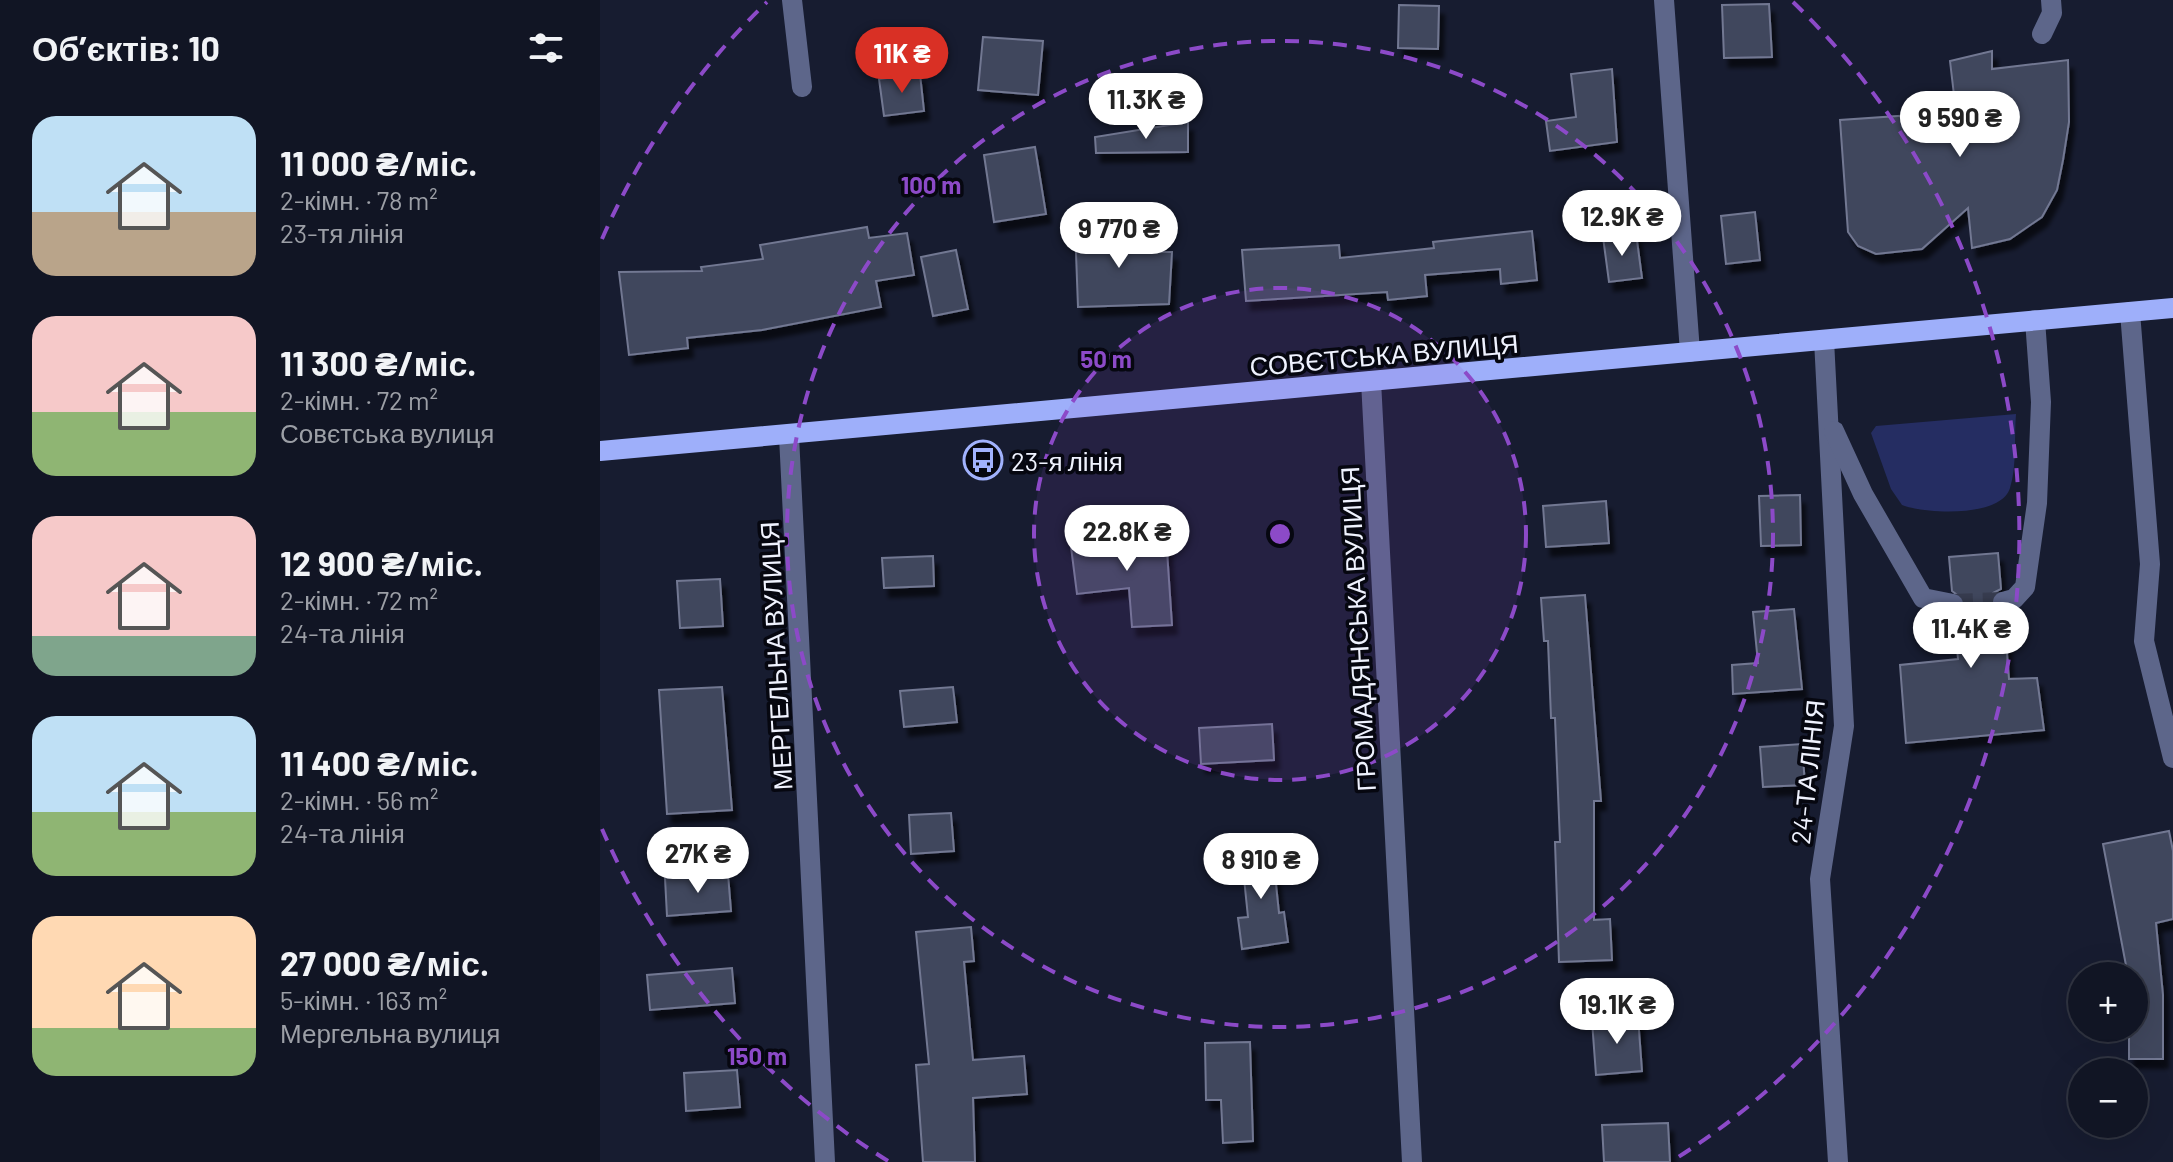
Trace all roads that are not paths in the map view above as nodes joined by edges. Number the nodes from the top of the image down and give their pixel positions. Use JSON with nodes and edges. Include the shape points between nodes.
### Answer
{"nodes":[{"id":1,"x":792,"y":0,"type":"edge"},
{"id":2,"x":1664,"y":0,"type":"edge"},
{"id":3,"x":2051,"y":0,"type":"edge"},
{"id":4,"x":2042,"y":34,"type":"dead end"},
{"id":5,"x":802,"y":87,"type":"dead end"},
{"id":6,"x":2173,"y":308,"type":"edge"},
{"id":7,"x":2130,"y":312,"type":"junction"},
{"id":8,"x":2035,"y":320,"type":"junction"},
{"id":9,"x":1824,"y":340,"type":"junction"},
{"id":10,"x":1690,"y":352,"type":"junction"},
{"id":11,"x":1371,"y":381,"type":"junction"},
{"id":12,"x":1829,"y":420,"type":"junction"},
{"id":13,"x":789,"y":436,"type":"junction"},
{"id":14,"x":600,"y":451,"type":"edge"},
{"id":15,"x":2003,"y":602,"type":"dead end"},
{"id":16,"x":1953,"y":604,"type":"tunnel mouth"},
{"id":17,"x":2173,"y":758,"type":"edge"},
{"id":18,"x":825,"y":1162,"type":"edge"},
{"id":19,"x":1412,"y":1162,"type":"edge"},
{"id":20,"x":1838,"y":1162,"type":"edge"}],
"edges":[{"from":1,"to":5,"type":"street"},
{"from":2,"to":10,"type":"street"},
{"from":3,"to":4,"type":"street","via":[[2052,13]]},
{"from":6,"to":7,"type":"main road","name":"СОВЄТСЬКА ВУЛИЦЯ"},
{"from":7,"to":8,"type":"main road","name":"СОВЄТСЬКА ВУЛИЦЯ"},
{"from":7,"to":17,"type":"street","via":[[2150,564],[2144,641]]},
{"from":8,"to":9,"type":"main road","name":"СОВЄТСЬКА ВУЛИЦЯ"},
{"from":8,"to":15,"type":"street","via":[[2041,402],[2037,503],[2025,587]]},
{"from":9,"to":10,"type":"main road","name":"СОВЄТСЬКА ВУЛИЦЯ"},
{"from":9,"to":12,"type":"street","name":"24-ТА ЛІНІЯ"},
{"from":10,"to":11,"type":"main road","name":"СОВЄТСЬКА ВУЛИЦЯ"},
{"from":11,"to":13,"type":"main road","name":"СОВЄТСЬКА ВУЛИЦЯ"},
{"from":11,"to":19,"type":"street","name":"ГРОМАДЯНСЬКА ВУЛИЦЯ"},
{"from":12,"to":16,"type":"street","via":[[1863,494],[1923,598]]},
{"from":12,"to":20,"type":"street","name":"24-ТА ЛІНІЯ","via":[[1844,726],[1820,879]]},
{"from":13,"to":14,"type":"main road","name":"СОВЄТСЬКА ВУЛИЦЯ"},
{"from":13,"to":18,"type":"street","name":"МЕРГЕЛЬНА ВУЛИЦЯ"}]}
